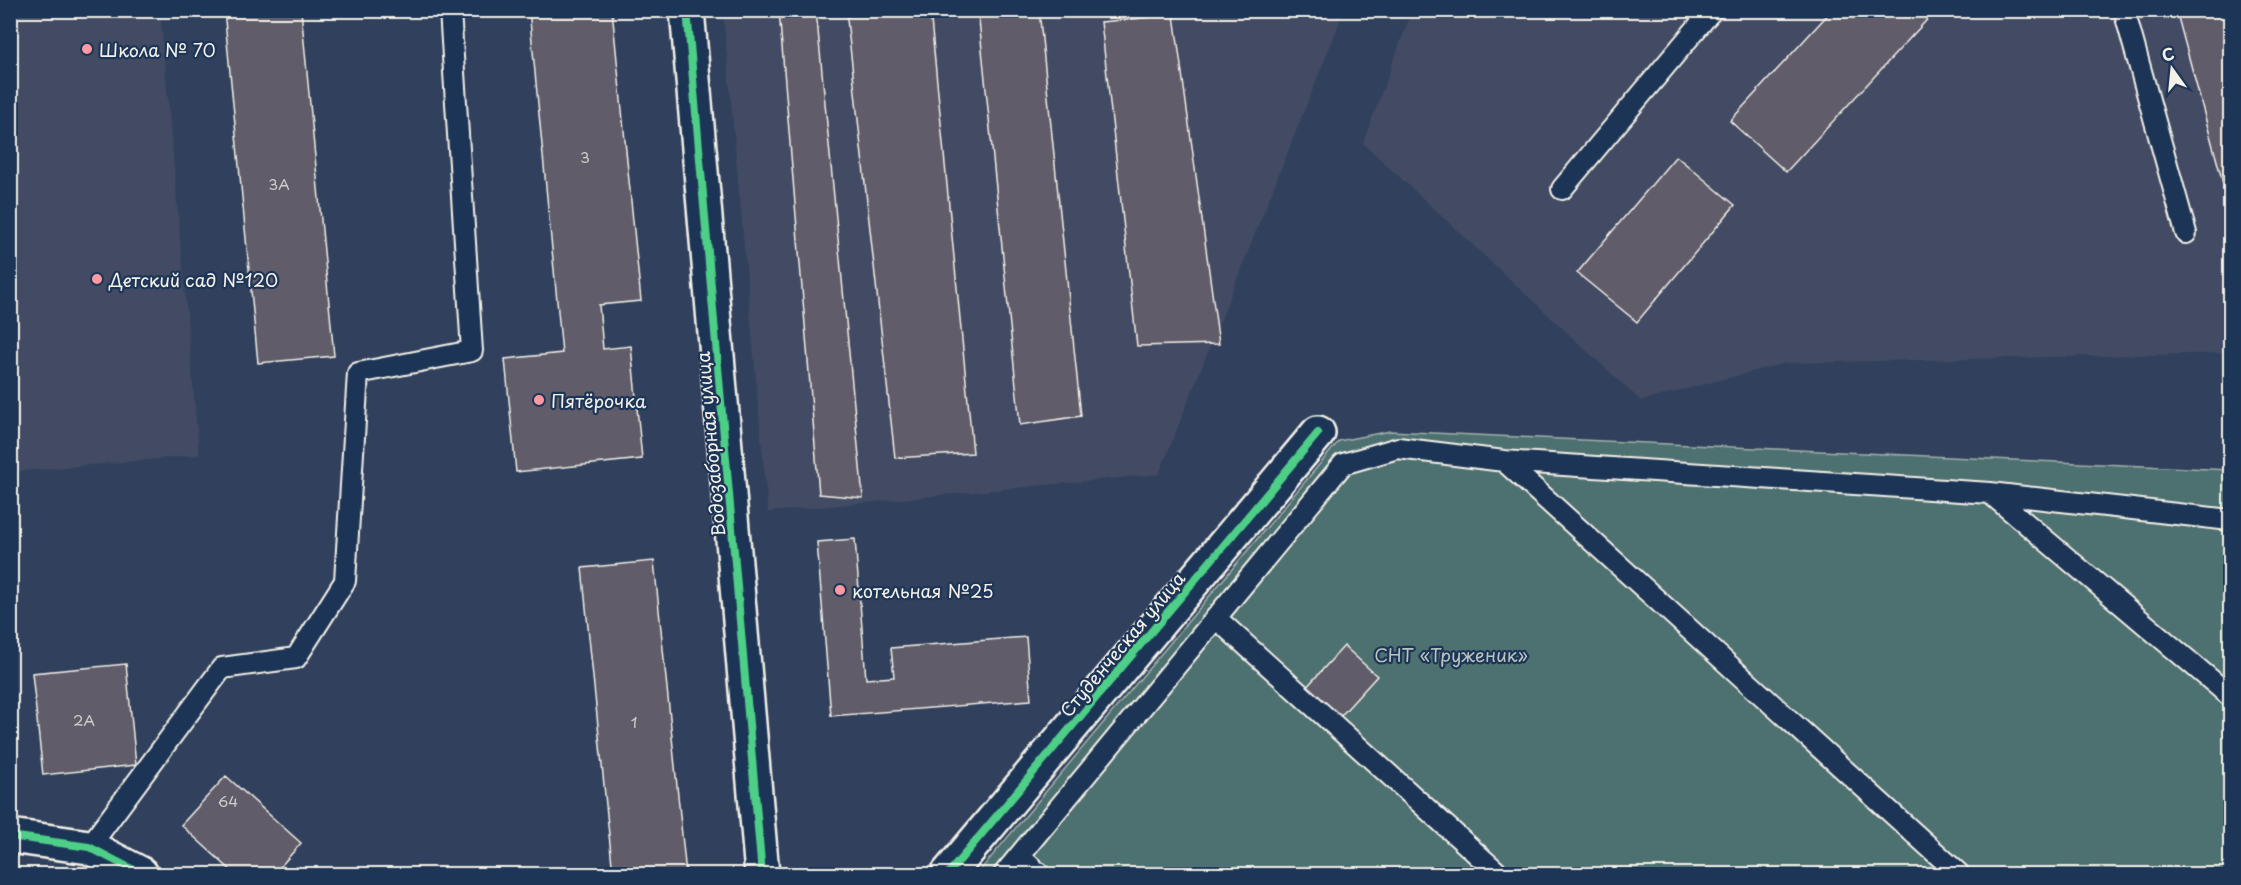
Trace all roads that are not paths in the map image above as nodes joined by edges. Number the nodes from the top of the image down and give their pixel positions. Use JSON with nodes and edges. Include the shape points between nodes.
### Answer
{"nodes":[{"id":1,"x":450,"y":10,"type":"edge"},
{"id":2,"x":687,"y":10,"type":"edge"},
{"id":3,"x":1712,"y":10,"type":"edge"},
{"id":4,"x":2124,"y":10,"type":"edge"},
{"id":5,"x":1562,"y":189,"type":"dead end"},
{"id":6,"x":2186,"y":233,"type":"dead end"},
{"id":7,"x":1318,"y":434,"type":"dead end"},
{"id":8,"x":1504,"y":461,"type":"junction"},
{"id":9,"x":1990,"y":493,"type":"junction"},
{"id":10,"x":2230,"y":520,"type":"edge"},
{"id":11,"x":1217,"y":619,"type":"junction"},
{"id":12,"x":2230,"y":696,"type":"edge"},
{"id":13,"x":10,"y":836,"type":"edge"},
{"id":14,"x":89,"y":847,"type":"junction"},
{"id":15,"x":1019,"y":856,"type":"junction"},
{"id":16,"x":141,"y":874,"type":"edge"},
{"id":17,"x":762,"y":874,"type":"edge"},
{"id":18,"x":948,"y":874,"type":"edge"},
{"id":19,"x":1004,"y":874,"type":"edge"},
{"id":20,"x":1039,"y":874,"type":"edge"},
{"id":21,"x":1499,"y":874,"type":"edge"},
{"id":22,"x":1959,"y":874,"type":"edge"}],
"edges":[{"from":1,"to":14,"type":"lane","via":[[472,351],[358,373],[345,581],[296,658],[222,668]]},
{"from":2,"to":17,"type":"street","name":"Водозаборная улица"},
{"from":3,"to":5,"type":"lane"},
{"from":4,"to":6,"type":"lane"},
{"from":7,"to":18,"type":"street","name":"Студенческая улица"},
{"from":8,"to":9,"type":"lane"},
{"from":8,"to":11,"type":"lane","via":[[1398,448],[1343,464]]},
{"from":8,"to":22,"type":"lane"},
{"from":9,"to":10,"type":"lane"},
{"from":9,"to":12,"type":"lane"},
{"from":11,"to":15,"type":"lane"},
{"from":11,"to":21,"type":"lane"},
{"from":13,"to":14,"type":"street"},
{"from":14,"to":16,"type":"street"},
{"from":15,"to":19,"type":"lane"},
{"from":15,"to":20,"type":"lane"}]}
